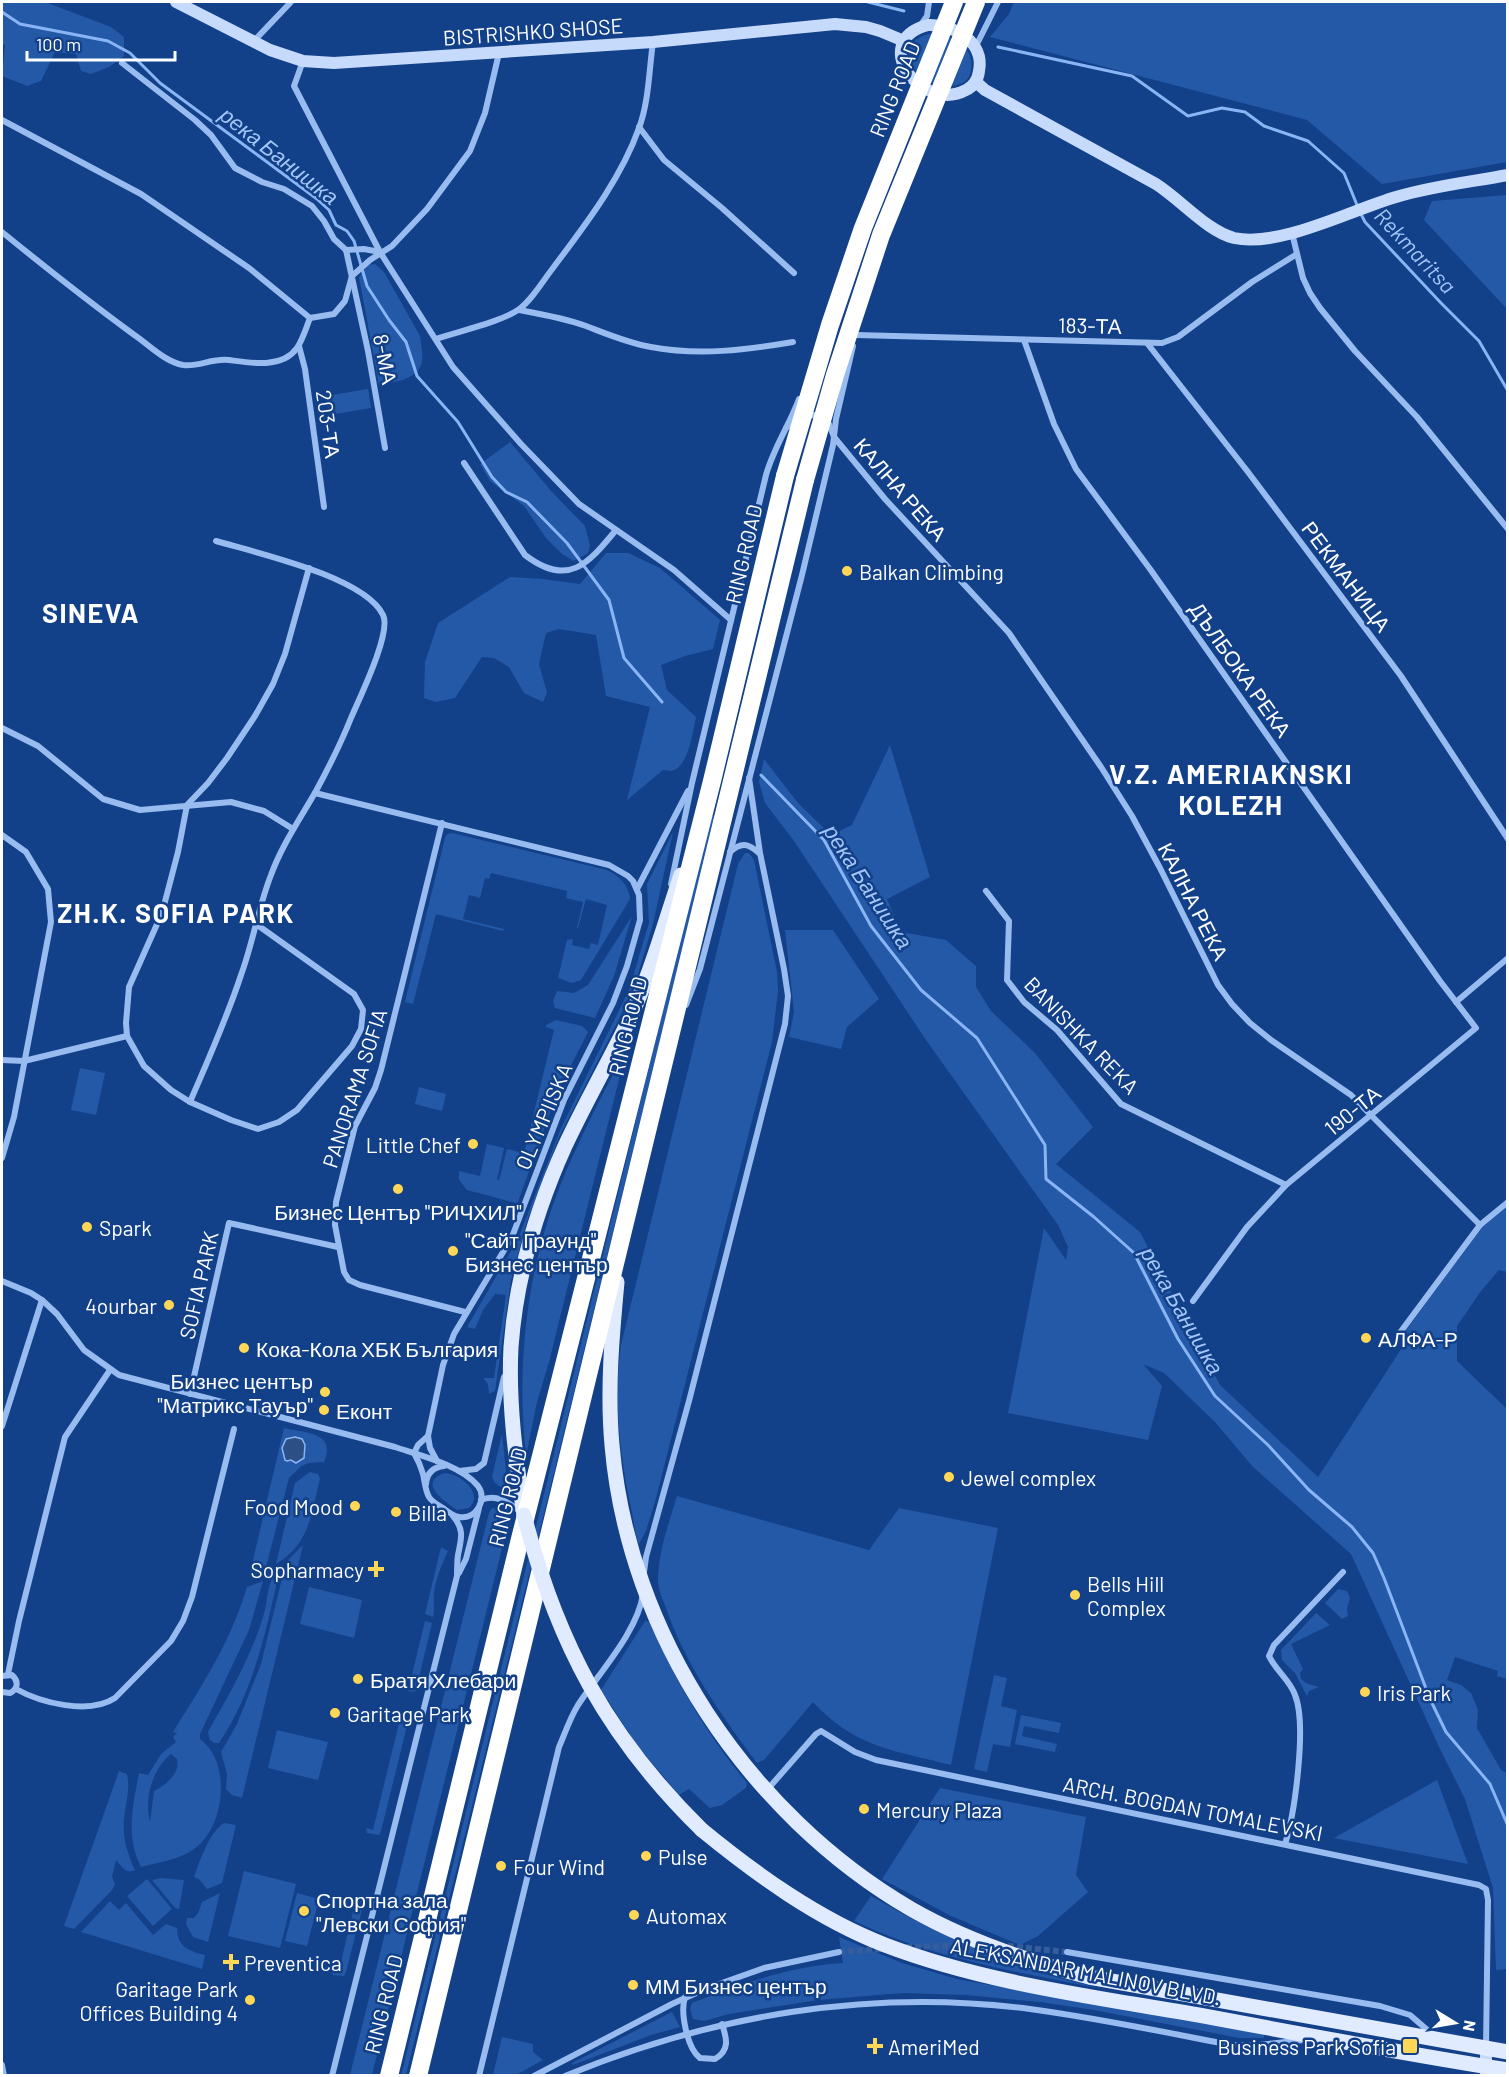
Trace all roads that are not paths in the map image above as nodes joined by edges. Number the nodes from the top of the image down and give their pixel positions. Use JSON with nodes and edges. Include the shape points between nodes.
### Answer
{"nodes":[{"id":1,"x":176,"y":2,"type":"edge"},
{"id":2,"x":929,"y":2,"type":"edge"},
{"id":3,"x":954,"y":2,"type":"edge"},
{"id":4,"x":976,"y":2,"type":"edge"},
{"id":5,"x":998,"y":2,"type":"edge"},
{"id":6,"x":286,"y":4,"type":"edge"},
{"id":7,"x":917,"y":29,"type":"junction"},
{"id":8,"x":904,"y":41,"type":"junction"},
{"id":9,"x":253,"y":42,"type":"junction"},
{"id":10,"x":653,"y":42,"type":"junction"},
{"id":11,"x":976,"y":49,"type":"junction"},
{"id":12,"x":500,"y":53,"type":"junction"},
{"id":13,"x":303,"y":61,"type":"junction"},
{"id":14,"x":122,"y":63,"type":"dead end"},
{"id":15,"x":908,"y":74,"type":"junction"},
{"id":16,"x":976,"y":82,"type":"junction"},
{"id":17,"x":910,"y":88,"type":"dead end"},
{"id":18,"x":950,"y":94,"type":"junction"},
{"id":19,"x":2,"y":120,"type":"edge"},
{"id":20,"x":639,"y":127,"type":"junction"},
{"id":21,"x":878,"y":170,"type":"dead end"},
{"id":22,"x":1508,"y":175,"type":"edge"},
{"id":23,"x":902,"y":205,"type":"dead end"},
{"id":24,"x":2,"y":232,"type":"edge"},
{"id":25,"x":1292,"y":232,"type":"junction"},
{"id":26,"x":346,"y":250,"type":"junction"},
{"id":27,"x":380,"y":252,"type":"junction"},
{"id":28,"x":1297,"y":254,"type":"junction"},
{"id":29,"x":794,"y":273,"type":"dead end"},
{"id":30,"x":352,"y":276,"type":"junction"},
{"id":31,"x":519,"y":310,"type":"junction"},
{"id":32,"x":310,"y":318,"type":"junction"},
{"id":33,"x":860,"y":324,"type":"dead end"},
{"id":34,"x":856,"y":336,"type":"junction"},
{"id":35,"x":436,"y":339,"type":"junction"},
{"id":36,"x":1024,"y":340,"type":"junction"},
{"id":37,"x":793,"y":342,"type":"dead end"},
{"id":38,"x":1147,"y":343,"type":"junction"},
{"id":39,"x":299,"y":346,"type":"junction"},
{"id":40,"x":814,"y":351,"type":"dead end"},
{"id":41,"x":800,"y":396,"type":"dead end"},
{"id":42,"x":786,"y":428,"type":"junction"},
{"id":43,"x":834,"y":437,"type":"junction"},
{"id":44,"x":385,"y":448,"type":"dead end"},
{"id":45,"x":464,"y":463,"type":"dead end"},
{"id":46,"x":324,"y":507,"type":"dead end"},
{"id":47,"x":1508,"y":529,"type":"edge"},
{"id":48,"x":616,"y":530,"type":"junction"},
{"id":49,"x":216,"y":541,"type":"dead end"},
{"id":50,"x":309,"y":568,"type":"junction"},
{"id":51,"x":731,"y":620,"type":"junction"},
{"id":52,"x":2,"y":728,"type":"edge"},
{"id":53,"x":750,"y":778,"type":"junction"},
{"id":54,"x":712,"y":781,"type":"junction"},
{"id":55,"x":692,"y":783,"type":"junction"},
{"id":56,"x":315,"y":793,"type":"junction"},
{"id":57,"x":187,"y":804,"type":"junction"},
{"id":58,"x":442,"y":823,"type":"junction"},
{"id":59,"x":293,"y":828,"type":"junction"},
{"id":60,"x":2,"y":835,"type":"edge"},
{"id":61,"x":1508,"y":839,"type":"edge"},
{"id":62,"x":730,"y":852,"type":"junction"},
{"id":63,"x":760,"y":854,"type":"junction"},
{"id":64,"x":637,"y":889,"type":"junction"},
{"id":65,"x":986,"y":891,"type":"dead end"},
{"id":66,"x":256,"y":924,"type":"junction"},
{"id":67,"x":661,"y":934,"type":"junction"},
{"id":68,"x":655,"y":955,"type":"junction"},
{"id":69,"x":1508,"y":958,"type":"edge"},
{"id":70,"x":1456,"y":1002,"type":"junction"},
{"id":71,"x":128,"y":1036,"type":"junction"},
{"id":72,"x":2,"y":1060,"type":"edge"},
{"id":73,"x":24,"y":1061,"type":"junction"},
{"id":74,"x":663,"y":1067,"type":"junction"},
{"id":75,"x":190,"y":1102,"type":"junction"},
{"id":76,"x":1372,"y":1115,"type":"junction"},
{"id":77,"x":617,"y":1153,"type":"junction"},
{"id":78,"x":2,"y":1158,"type":"edge"},
{"id":79,"x":1286,"y":1185,"type":"junction"},
{"id":80,"x":1508,"y":1202,"type":"edge"},
{"id":81,"x":1480,"y":1225,"type":"junction"},
{"id":82,"x":621,"y":1243,"type":"junction"},
{"id":83,"x":338,"y":1246,"type":"junction"},
{"id":84,"x":2,"y":1281,"type":"edge"},
{"id":85,"x":42,"y":1300,"type":"junction"},
{"id":86,"x":1193,"y":1301,"type":"dead end"},
{"id":87,"x":465,"y":1312,"type":"junction"},
{"id":88,"x":1399,"y":1334,"type":"dead end"},
{"id":89,"x":511,"y":1347,"type":"junction"},
{"id":90,"x":111,"y":1370,"type":"junction"},
{"id":91,"x":190,"y":1394,"type":"junction"},
{"id":92,"x":2,"y":1426,"type":"edge"},
{"id":93,"x":234,"y":1429,"type":"dead end"},
{"id":94,"x":428,"y":1436,"type":"junction"},
{"id":95,"x":414,"y":1453,"type":"junction"},
{"id":96,"x":437,"y":1461,"type":"junction"},
{"id":97,"x":447,"y":1466,"type":"junction"},
{"id":98,"x":459,"y":1471,"type":"junction"},
{"id":99,"x":426,"y":1484,"type":"junction"},
{"id":100,"x":480,"y":1504,"type":"junction"},
{"id":101,"x":451,"y":1514,"type":"junction"},
{"id":102,"x":524,"y":1515,"type":"junction"},
{"id":103,"x":1343,"y":1572,"type":"dead end"},
{"id":104,"x":457,"y":1576,"type":"junction"},
{"id":105,"x":644,"y":1589,"type":"junction"},
{"id":106,"x":5,"y":1675,"type":"edge"},
{"id":107,"x":16,"y":1689,"type":"junction"},
{"id":108,"x":2,"y":1692,"type":"edge"},
{"id":109,"x":766,"y":1790,"type":"junction"},
{"id":110,"x":1286,"y":1844,"type":"junction"},
{"id":111,"x":839,"y":1952,"type":"tunnel mouth"},
{"id":112,"x":1067,"y":1952,"type":"tunnel mouth"},
{"id":113,"x":685,"y":1997,"type":"junction"},
{"id":114,"x":722,"y":2024,"type":"junction"},
{"id":115,"x":688,"y":2033,"type":"junction"},
{"id":116,"x":1323,"y":2038,"type":"junction"},
{"id":117,"x":1440,"y":2040,"type":"junction"},
{"id":118,"x":1486,"y":2048,"type":"junction"},
{"id":119,"x":1508,"y":2052,"type":"edge"},
{"id":120,"x":2,"y":2065,"type":"edge"},
{"id":121,"x":1508,"y":2070,"type":"edge"},
{"id":122,"x":1486,"y":2071,"type":"edge"},
{"id":123,"x":4,"y":2076,"type":"edge"},
{"id":124,"x":332,"y":2076,"type":"edge"},
{"id":125,"x":389,"y":2076,"type":"edge"},
{"id":126,"x":418,"y":2076,"type":"edge"},
{"id":127,"x":479,"y":2076,"type":"edge"},
{"id":128,"x":534,"y":2076,"type":"edge"},
{"id":129,"x":564,"y":2076,"type":"edge"}],
"edges":[{"from":1,"to":9,"type":"main road","name":"BISTRISHKO SHOSE"},
{"from":2,"to":7,"type":"street","via":[[925,20]]},
{"from":3,"to":54,"type":"highway","name":"RING ROAD","bridge":true,"via":[[863,228],[830,325],[784,476]]},
{"from":4,"to":74,"type":"highway","name":"RING ROAD","bridge":true,"via":[[881,235],[835,375],[805,480]]},
{"from":5,"to":11,"type":"street"},
{"from":6,"to":9,"type":"street"},
{"from":7,"to":8,"type":"main road"},
{"from":7,"to":11,"type":"main road","via":[[933,25],[948,28],[969,39]]},
{"from":8,"to":10,"type":"main road","name":"BISTRISHKO SHOSE","via":[[880,31],[835,24]]},
{"from":8,"to":15,"type":"main road","via":[[901,57]]},
{"from":9,"to":13,"type":"main road","name":"BISTRISHKO SHOSE"},
{"from":10,"to":12,"type":"main road","name":"BISTRISHKO SHOSE"},
{"from":10,"to":20,"type":"street"},
{"from":11,"to":16,"type":"main road","via":[[980,68]]},
{"from":12,"to":13,"type":"main road","name":"BISTRISHKO SHOSE","via":[[334,63]]},
{"from":12,"to":27,"type":"street","via":[[485,113],[470,151],[427,208],[392,246]]},
{"from":13,"to":27,"type":"street","via":[[294,86]]},
{"from":14,"to":26,"type":"street","via":[[211,135],[235,168],[312,206]]},
{"from":15,"to":17,"type":"street"},
{"from":15,"to":18,"type":"main road","via":[[928,90]]},
{"from":16,"to":18,"type":"main road","via":[[964,91]]},
{"from":16,"to":25,"type":"main road","via":[[1156,184],[1223,234],[1250,240]]},
{"from":18,"to":23,"type":"street","via":[[940,104]]},
{"from":19,"to":32,"type":"street","via":[[141,194],[249,268]]},
{"from":20,"to":29,"type":"street","via":[[664,160]]},
{"from":20,"to":31,"type":"street","via":[[607,192]]},
{"from":21,"to":40,"type":"street"},
{"from":22,"to":25,"type":"main road","via":[[1388,200]]},
{"from":24,"to":39,"type":"street","via":[[168,359],[184,365],[214,359],[268,363],[284,360]]},
{"from":25,"to":28,"type":"street"},
{"from":26,"to":27,"type":"street"},
{"from":26,"to":30,"type":"street","name":"8-МА"},
{"from":27,"to":30,"type":"street"},
{"from":27,"to":35,"type":"street"},
{"from":28,"to":38,"type":"street","name":"183-ТА","via":[[1178,337]]},
{"from":28,"to":47,"type":"street","via":[[1303,278],[1320,308],[1354,351],[1417,417]]},
{"from":30,"to":32,"type":"street","via":[[345,301],[334,314]]},
{"from":30,"to":44,"type":"street","name":"8-МА"},
{"from":31,"to":35,"type":"street"},
{"from":31,"to":37,"type":"street","via":[[562,318],[649,347],[681,352],[739,351]]},
{"from":32,"to":39,"type":"street"},
{"from":33,"to":34,"type":"street"},
{"from":34,"to":36,"type":"street","name":"183-ТА"},
{"from":34,"to":43,"type":"street"},
{"from":35,"to":48,"type":"street","via":[[453,367],[521,444],[579,504]]},
{"from":36,"to":38,"type":"street","name":"183-ТА"},
{"from":36,"to":70,"type":"street","name":"ДЪЛБОКА РЕКА","via":[[1054,424],[1076,469]]},
{"from":38,"to":61,"type":"street","name":"РЕКМАНИЦА","via":[[1401,676]]},
{"from":39,"to":46,"type":"street","name":"203-ТА"},
{"from":41,"to":42,"type":"street"},
{"from":42,"to":43,"type":"street","name":"КАЛНА РЕКА","via":[[801,416],[815,415],[829,424]]},
{"from":42,"to":51,"type":"street","via":[[766,475]]},
{"from":43,"to":53,"type":"street"},
{"from":43,"to":76,"type":"street","name":"КАЛНА РЕКА","via":[[885,499],[1009,633],[1050,691],[1132,816],[1218,985],[1232,1004],[1250,1023],[1351,1095]]},
{"from":45,"to":48,"type":"street","via":[[525,555],[536,564],[552,570],[576,568],[594,556]]},
{"from":48,"to":51,"type":"street","via":[[674,570]]},
{"from":49,"to":50,"type":"street"},
{"from":50,"to":56,"type":"street","via":[[350,586],[376,606],[386,627],[368,679]]},
{"from":50,"to":57,"type":"street","via":[[273,684],[227,758]]},
{"from":51,"to":55,"type":"street"},
{"from":52,"to":57,"type":"street","via":[[38,746],[103,799],[140,810]]},
{"from":53,"to":62,"type":"street"},
{"from":53,"to":63,"type":"street"},
{"from":54,"to":67,"type":"main road","name":"ALEKSANDAR MALINOV BLVD."},
{"from":54,"to":77,"type":"highway","name":"RING ROAD"},
{"from":55,"to":64,"type":"street"},
{"from":55,"to":67,"type":"street"},
{"from":56,"to":58,"type":"street"},
{"from":56,"to":59,"type":"street"},
{"from":57,"to":59,"type":"street","via":[[231,802],[264,811]]},
{"from":57,"to":71,"type":"street","via":[[162,913],[129,987]]},
{"from":58,"to":64,"type":"street","via":[[609,865],[628,876]]},
{"from":58,"to":83,"type":"street","name":"PANORAMA SOFIA","via":[[381,1071],[352,1134],[336,1202]]},
{"from":59,"to":66,"type":"street","via":[[271,875]]},
{"from":60,"to":73,"type":"street","via":[[26,852],[48,889],[51,922]]},
{"from":62,"to":63,"type":"street","via":[[746,845]]},
{"from":62,"to":74,"type":"street","via":[[700,969]]},
{"from":63,"to":105,"type":"street","via":[[786,978],[785,1024],[646,1557]]},
{"from":64,"to":87,"type":"street","name":"OLYMPIISKA","via":[[640,920],[620,985],[564,1100],[512,1237]]},
{"from":65,"to":79,"type":"street","name":"BANISHKA REKA","via":[[1009,921],[1007,980],[1121,1104]]},
{"from":66,"to":75,"type":"street","via":[[242,975]]},
{"from":66,"to":75,"type":"street","via":[[354,994],[363,1010],[361,1029],[352,1046],[297,1110],[279,1122],[258,1128]]},
{"from":67,"to":68,"type":"main road","name":"ALEKSANDAR MALINOV BLVD."},
{"from":68,"to":77,"type":"highway"},
{"from":68,"to":89,"type":"main road","name":"ALEKSANDAR MALINOV BLVD.","via":[[628,1023],[566,1143],[546,1194],[525,1266]]},
{"from":69,"to":70,"type":"street"},
{"from":70,"to":76,"type":"street","name":"190-ТА","via":[[1476,1028]]},
{"from":71,"to":73,"type":"street"},
{"from":71,"to":75,"type":"street","via":[[144,1066]]},
{"from":72,"to":73,"type":"street"},
{"from":73,"to":78,"type":"street","via":[[15,1117]]},
{"from":74,"to":82,"type":"highway","name":"RING ROAD"},
{"from":76,"to":79,"type":"street","name":"190-ТА"},
{"from":76,"to":81,"type":"street","name":"КАЛНА РЕКА"},
{"from":77,"to":125,"type":"highway","name":"RING ROAD"},
{"from":79,"to":86,"type":"street","name":"190-ТА","via":[[1247,1227]]},
{"from":80,"to":81,"type":"street"},
{"from":81,"to":88,"type":"street"},
{"from":82,"to":105,"type":"main road","name":"ALEKSANDAR MALINOV BLVD.","via":[[610,1386],[612,1445],[627,1535]]},
{"from":82,"to":126,"type":"highway","name":"RING ROAD"},
{"from":83,"to":87,"type":"street","name":"PANORAMA SOFIA","via":[[346,1276],[354,1283]]},
{"from":83,"to":91,"type":"street","name":"SOFIA PARK","via":[[229,1223]]},
{"from":84,"to":85,"type":"street"},
{"from":85,"to":90,"type":"street","via":[[84,1350]]},
{"from":85,"to":92,"type":"street"},
{"from":87,"to":94,"type":"street","name":"OLYMPIISKA","via":[[443,1365]]},
{"from":89,"to":98,"type":"street","via":[[484,1463],[476,1469]]},
{"from":89,"to":102,"type":"main road","name":"ALEKSANDAR MALINOV BLVD.","via":[[514,1437]]},
{"from":90,"to":91,"type":"street"},
{"from":90,"to":106,"type":"street","via":[[65,1437]]},
{"from":91,"to":95,"type":"street"},
{"from":93,"to":107,"type":"street","via":[[192,1597],[171,1641],[105,1704],[84,1707],[44,1700]]},
{"from":94,"to":95,"type":"street"},
{"from":94,"to":96,"type":"street"},
{"from":95,"to":96,"type":"street"},
{"from":95,"to":99,"type":"street"},
{"from":96,"to":97,"type":"street"},
{"from":97,"to":98,"type":"street"},
{"from":97,"to":99,"type":"street","via":[[434,1468]]},
{"from":98,"to":100,"type":"street","via":[[476,1484]]},
{"from":99,"to":101,"type":"street","via":[[431,1499]]},
{"from":100,"to":101,"type":"street","via":[[466,1517]]},
{"from":100,"to":102,"type":"street","via":[[490,1497],[500,1499]]},
{"from":100,"to":104,"type":"street","via":[[466,1558]]},
{"from":101,"to":104,"type":"street","via":[[462,1533]]},
{"from":102,"to":116,"type":"main road","name":"ALEKSANDAR MALINOV BLVD.","bridge":true,"via":[[556,1620],[613,1725],[647,1772],[702,1830],[785,1892],[883,1944],[938,1964],[1034,1987]]},
{"from":103,"to":110,"type":"street","via":[[1274,1645],[1269,1656],[1295,1694],[1299,1711],[1299,1753]]},
{"from":104,"to":124,"type":"street"},
{"from":105,"to":109,"type":"main road","name":"ALEKSANDAR MALINOV BLVD.","via":[[670,1651],[698,1698]]},
{"from":105,"to":127,"type":"street","via":[[638,1615],[578,1705],[559,1747]]},
{"from":106,"to":107,"type":"street","via":[[17,1681]]},
{"from":107,"to":108,"type":"street","via":[[10,1694]]},
{"from":109,"to":110,"type":"street","name":"ARCH. BOGDAN TOMALEVSKI","via":[[821,1731],[876,1760]]},
{"from":109,"to":117,"type":"main road","name":"ALEKSANDAR MALINOV BLVD.","via":[[835,1857],[876,1887],[933,1920],[1002,1952],[1089,1977]]},
{"from":110,"to":118,"type":"street","name":"ARCH. BOGDAN TOMALEVSKI","via":[[1470,1882],[1486,1889]]},
{"from":111,"to":113,"type":"street","via":[[764,1968]]},
{"from":112,"to":117,"type":"street","name":"ALEKSANDAR MALINOV BLVD.","via":[[1396,2009],[1410,2015]]},
{"from":113,"to":115,"type":"street","via":[[682,2013]]},
{"from":113,"to":128,"type":"street"},
{"from":114,"to":115,"type":"street","name":"ALEKSANDAR MALINOV BLVD."},
{"from":114,"to":115,"type":"street","via":[[727,2043],[715,2059],[705,2060],[696,2055]]},
{"from":114,"to":116,"type":"street","name":"ALEKSANDAR MALINOV BLVD.","via":[[840,2005],[972,2003],[1031,2009],[1231,2045]]},
{"from":115,"to":129,"type":"street","name":"ALEKSANDAR MALINOV BLVD."},
{"from":116,"to":122,"type":"main road","name":"ALEKSANDAR MALINOV BLVD."},
{"from":117,"to":118,"type":"main road","name":"ALEKSANDAR MALINOV BLVD."},
{"from":118,"to":119,"type":"main road","name":"ALEKSANDAR MALINOV BLVD."},
{"from":118,"to":122,"type":"main road"},
{"from":120,"to":123,"type":"street"},
{"from":121,"to":122,"type":"main road","name":"ALEKSANDAR MALINOV BLVD."}]}
